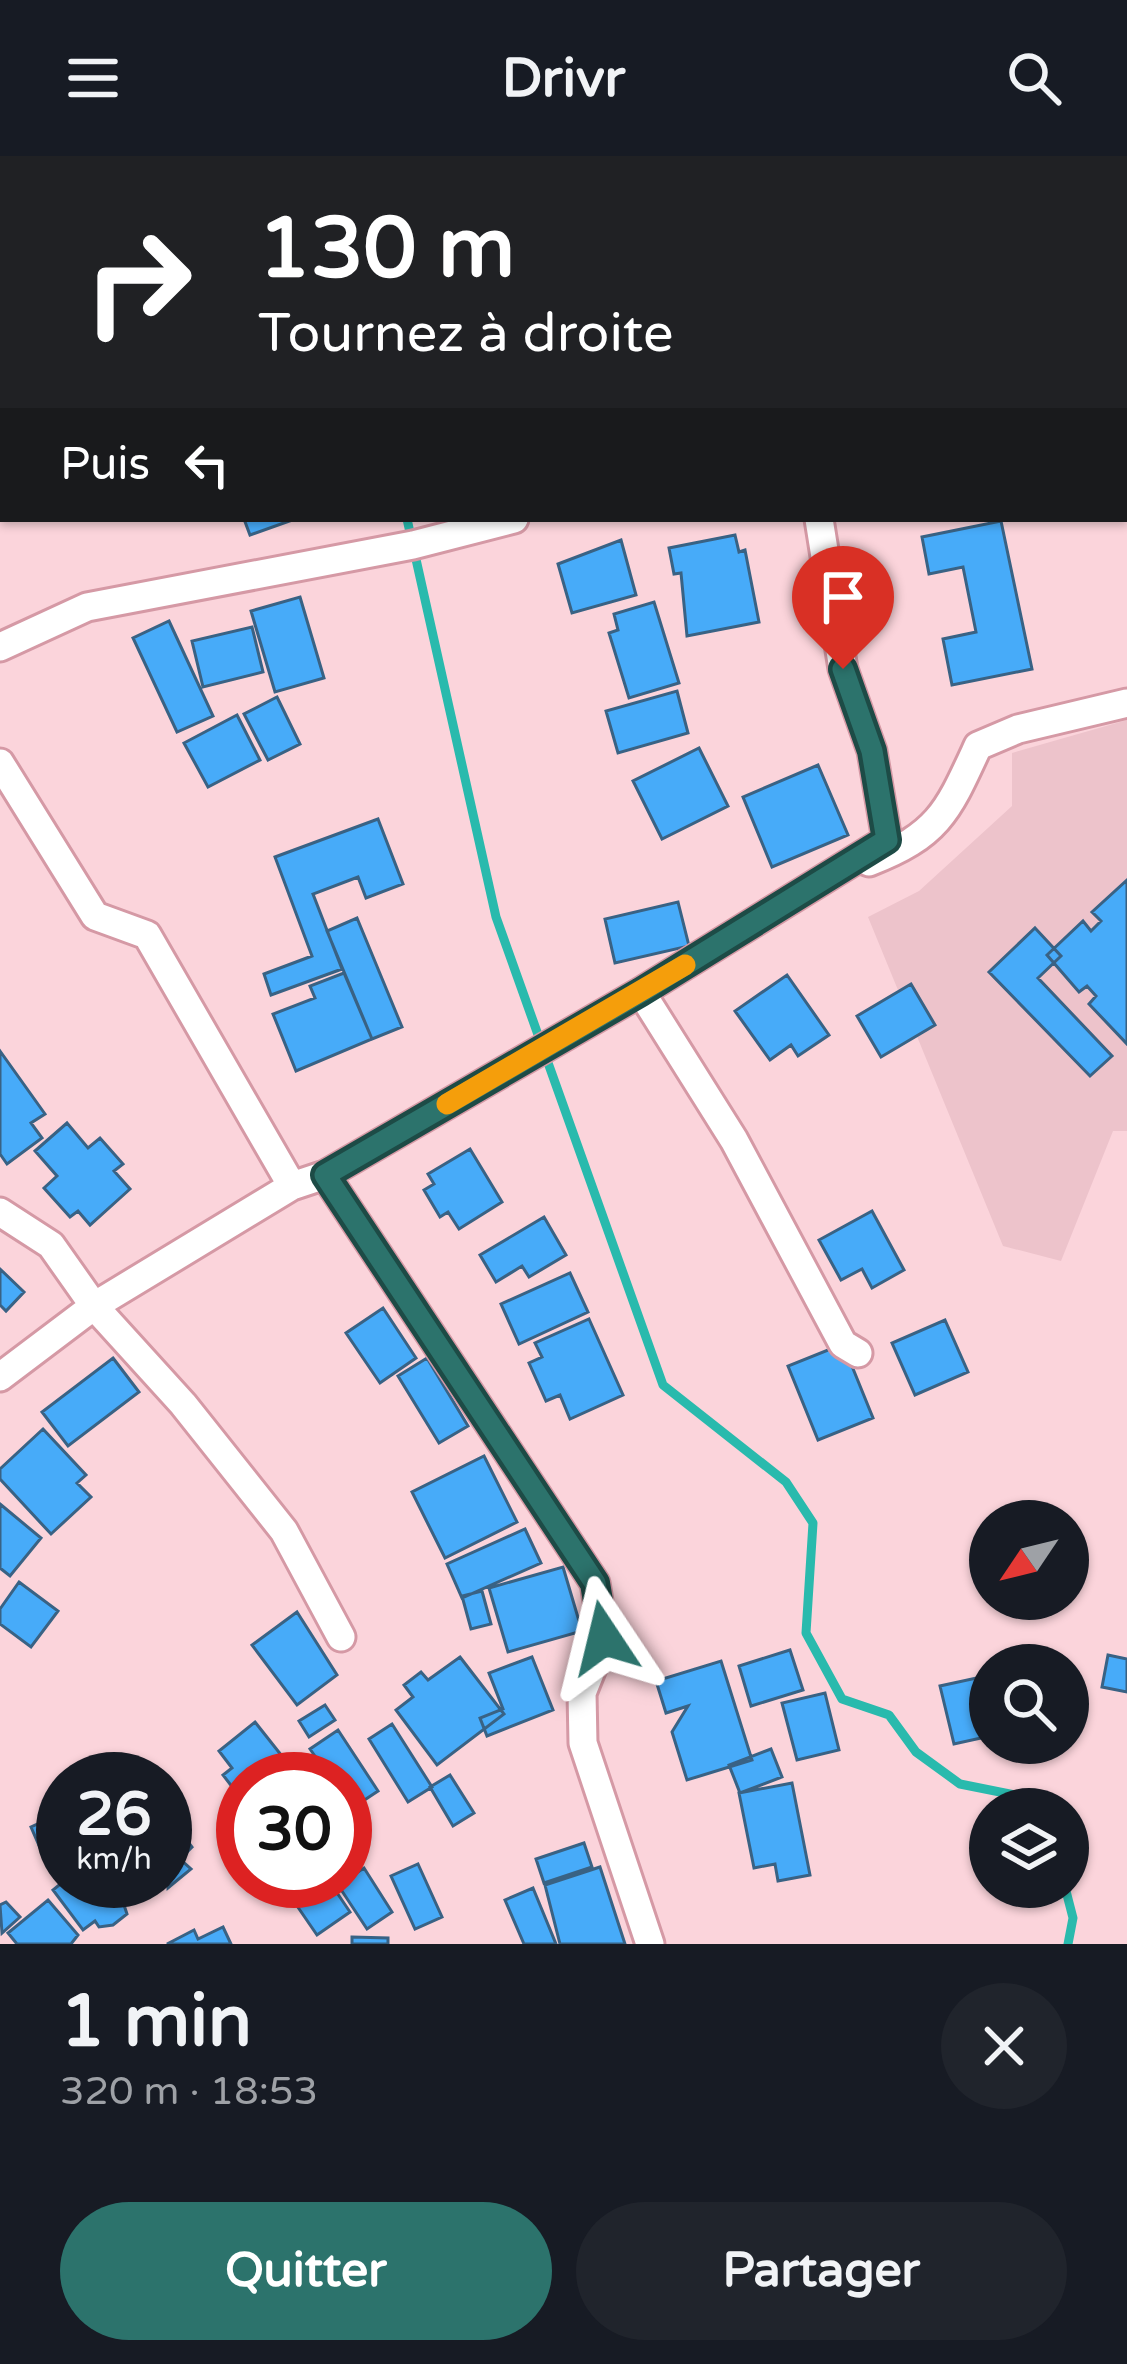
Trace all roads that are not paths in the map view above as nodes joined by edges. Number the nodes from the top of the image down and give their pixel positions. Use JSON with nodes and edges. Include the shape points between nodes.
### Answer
{"nodes":[{"id":1,"x":502,"y":522,"type":"edge"},
{"id":2,"x":819,"y":522,"type":"edge"},
{"id":3,"x":0,"y":647,"type":"edge"},
{"id":4,"x":1127,"y":703,"type":"edge"},
{"id":5,"x":0,"y":763,"type":"edge"},
{"id":6,"x":826,"y":879,"type":"junction"},
{"id":7,"x":641,"y":992,"type":"junction"},
{"id":8,"x":325,"y":1175,"type":"junction"},
{"id":9,"x":292,"y":1186,"type":"junction"},
{"id":10,"x":0,"y":1212,"type":"edge"},
{"id":11,"x":94,"y":1306,"type":"junction"},
{"id":12,"x":858,"y":1353,"type":"dead end"},
{"id":13,"x":0,"y":1377,"type":"edge"},
{"id":14,"x":341,"y":1637,"type":"dead end"},
{"id":15,"x":650,"y":1944,"type":"edge"}],
"edges":[{"from":1,"to":3,"type":"street","via":[[87,607]]},
{"from":2,"to":6,"type":"street","via":[[843,669],[872,751],[887,840]]},
{"from":4,"to":6,"type":"street","via":[[978,746],[945,816],[913,845]]},
{"from":5,"to":9,"type":"street","via":[[95,916],[147,935]]},
{"from":6,"to":7,"type":"street"},
{"from":7,"to":8,"type":"street"},
{"from":7,"to":12,"type":"street","via":[[734,1140],[843,1344]]},
{"from":8,"to":9,"type":"street"},
{"from":8,"to":15,"type":"street","via":[[595,1583],[604,1638],[582,1693],[583,1743]]},
{"from":9,"to":11,"type":"street"},
{"from":10,"to":11,"type":"street","via":[[51,1245]]},
{"from":11,"to":13,"type":"street"},
{"from":11,"to":14,"type":"street","via":[[284,1531]]}]}
